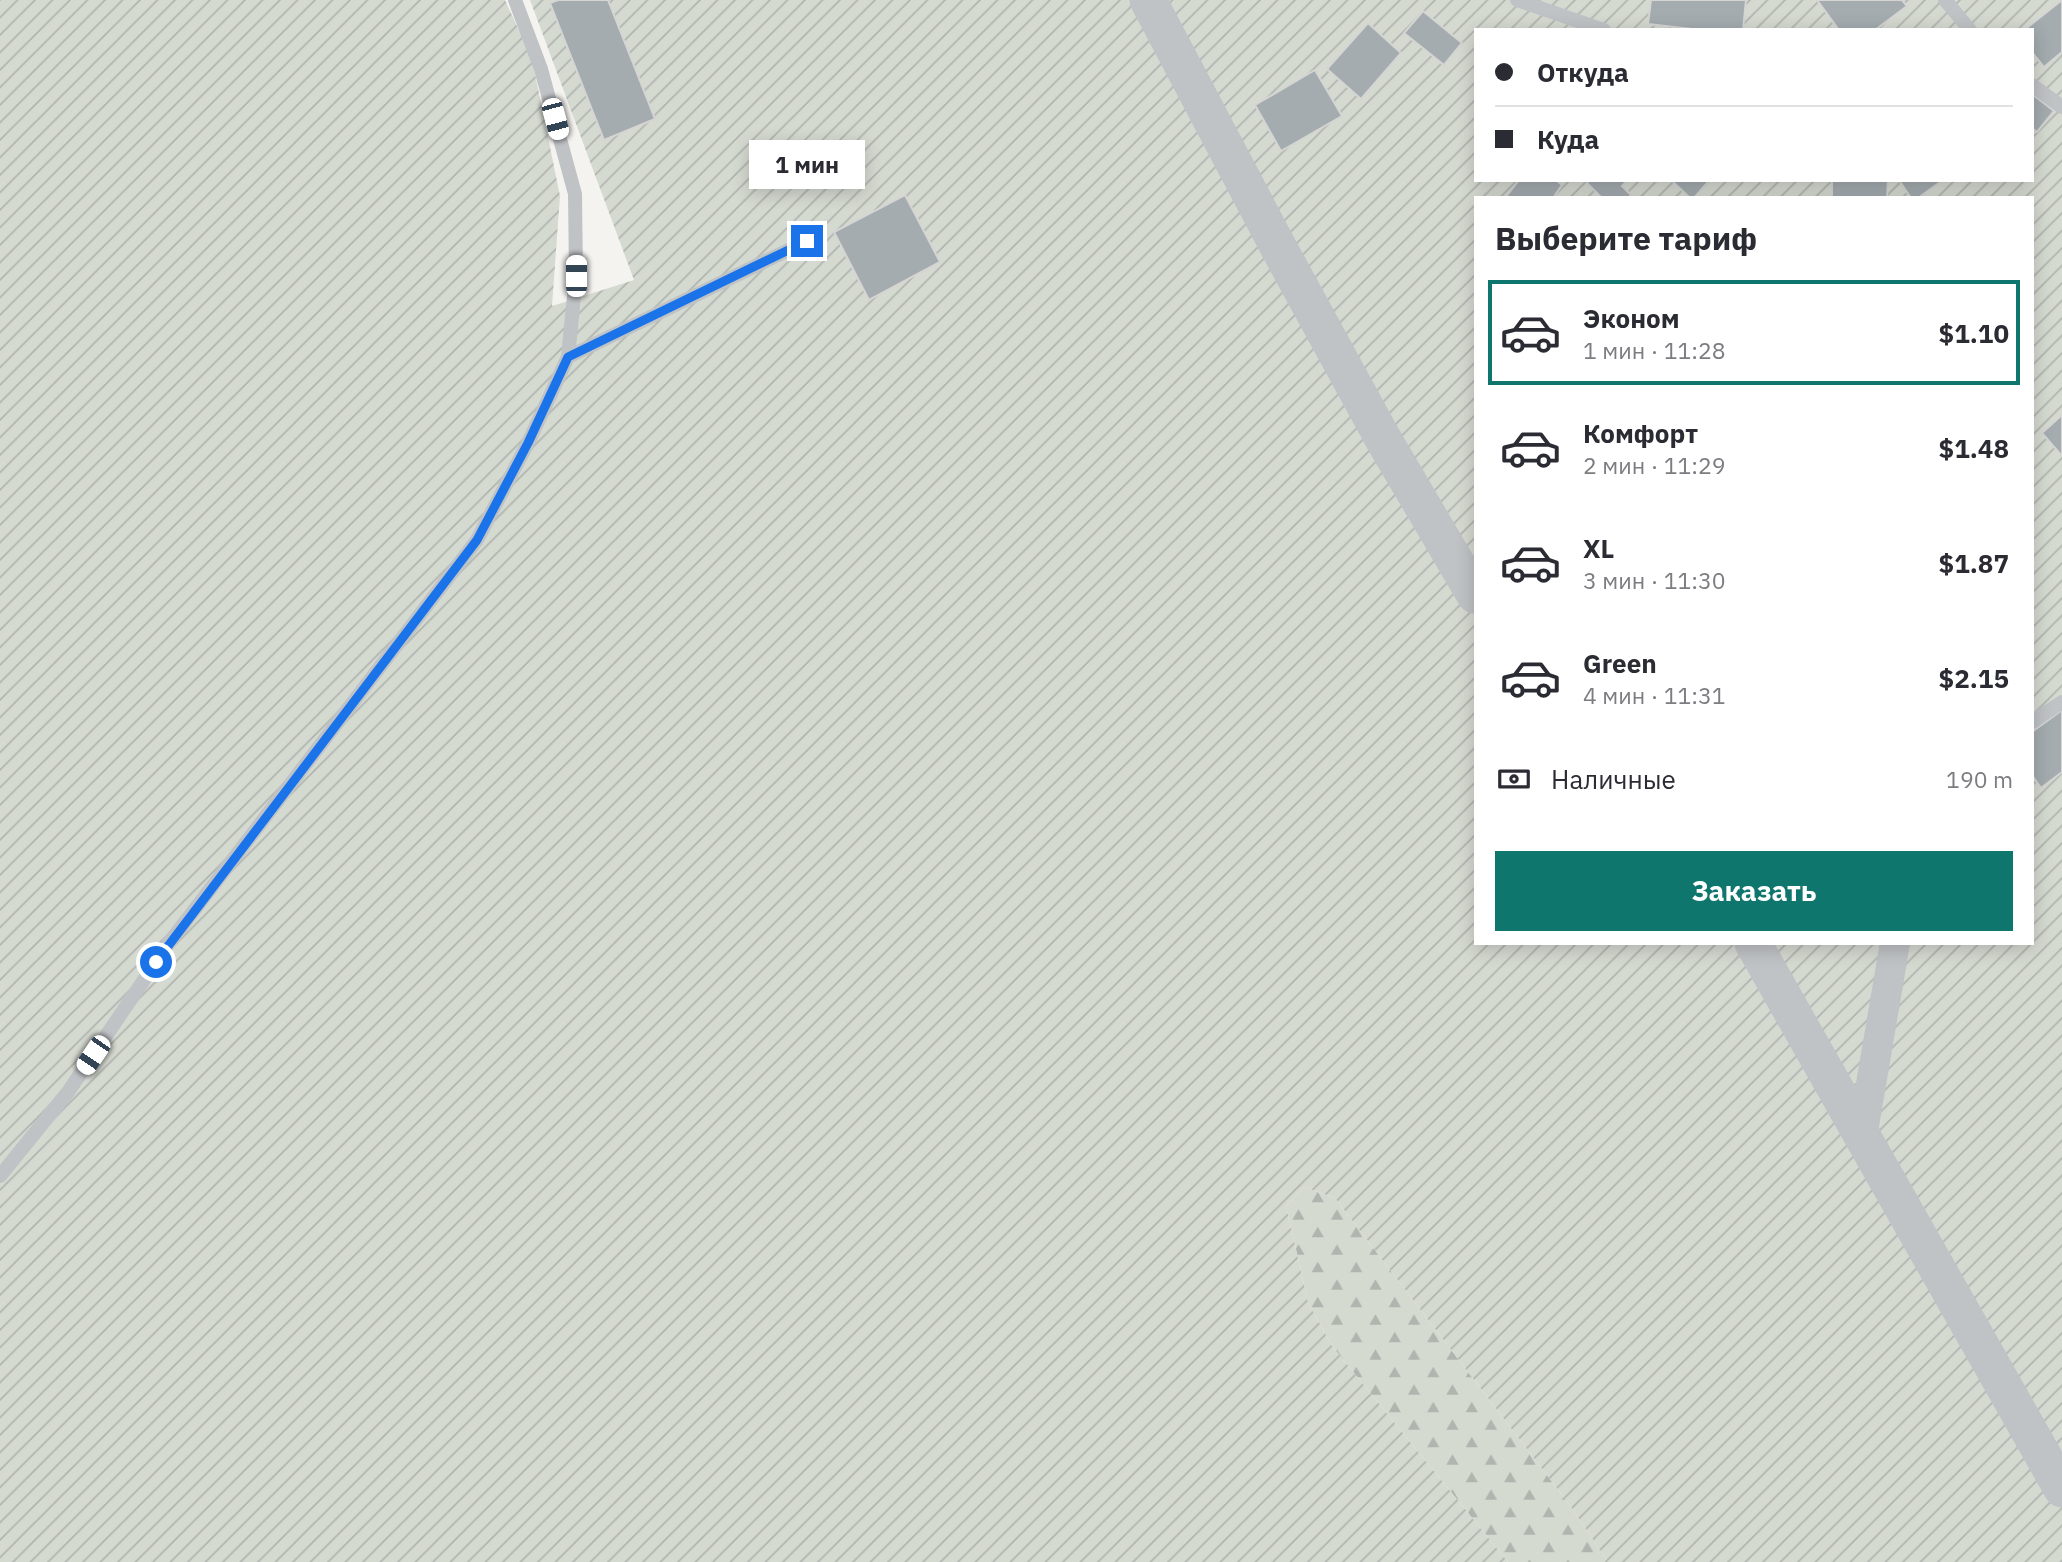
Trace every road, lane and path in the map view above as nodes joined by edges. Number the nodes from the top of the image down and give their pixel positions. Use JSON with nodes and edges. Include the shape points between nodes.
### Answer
{"nodes":[{"id":1,"x":515,"y":0,"type":"edge"},
{"id":2,"x":1148,"y":0,"type":"edge"},
{"id":3,"x":1517,"y":0,"type":"edge"},
{"id":4,"x":1945,"y":0,"type":"edge"},
{"id":5,"x":1598,"y":28,"type":"edge"},
{"id":6,"x":1968,"y":28,"type":"edge"},
{"id":7,"x":2034,"y":86,"type":"edge"},
{"id":8,"x":2062,"y":107,"type":"edge"},
{"id":9,"x":807,"y":241,"type":"dead end"},
{"id":10,"x":568,"y":357,"type":"junction"},
{"id":11,"x":1474,"y":593,"type":"edge"},
{"id":12,"x":2062,"y":702,"type":"edge"},
{"id":13,"x":2034,"y":721,"type":"edge"},
{"id":14,"x":1754,"y":945,"type":"edge"},
{"id":15,"x":1895,"y":945,"type":"edge"},
{"id":16,"x":1862,"y":1137,"type":"junction"},
{"id":17,"x":0,"y":1176,"type":"edge"},
{"id":18,"x":2062,"y":1489,"type":"edge"}],
"edges":[{"from":1,"to":10,"type":"lane","via":[[541,69],[575,194],[576,276]]},
{"from":2,"to":11,"type":"street","via":[[1375,425]]},
{"from":3,"to":5,"type":"lane"},
{"from":4,"to":6,"type":"lane"},
{"from":7,"to":8,"type":"lane"},
{"from":9,"to":10,"type":"lane"},
{"from":10,"to":17,"type":"lane","via":[[477,540],[169,943],[68,1092]]},
{"from":12,"to":13,"type":"lane"},
{"from":14,"to":16,"type":"street"},
{"from":15,"to":16,"type":"street"},
{"from":16,"to":18,"type":"street"}]}
